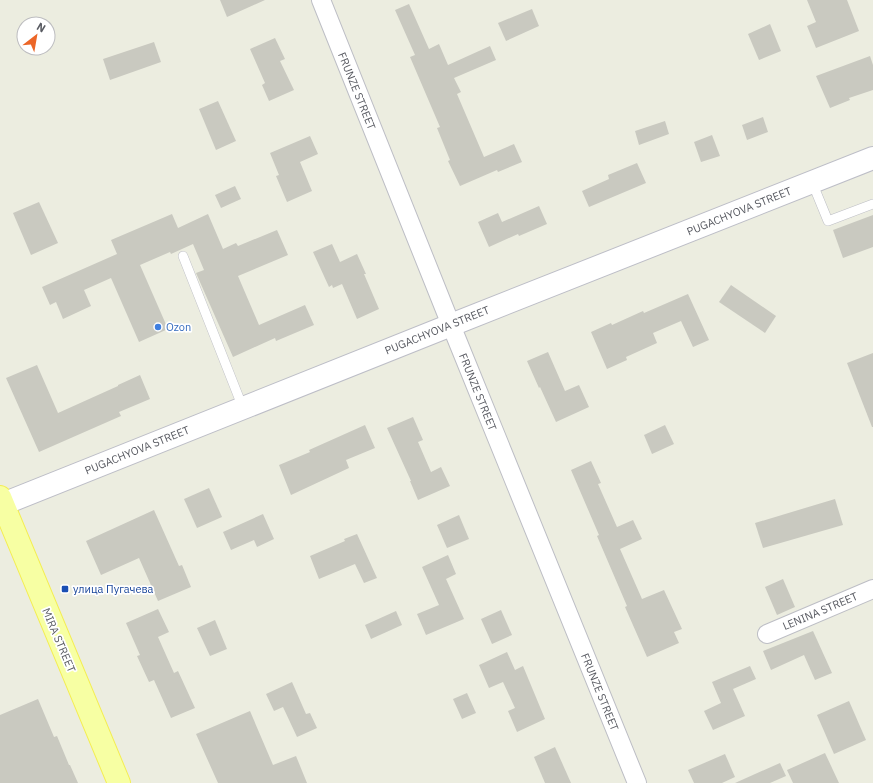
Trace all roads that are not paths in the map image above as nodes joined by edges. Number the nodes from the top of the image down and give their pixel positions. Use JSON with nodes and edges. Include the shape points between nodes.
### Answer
{"nodes":[{"id":1,"x":321,"y":0,"type":"edge"},
{"id":2,"x":873,"y":158,"type":"edge"},
{"id":3,"x":812,"y":182,"type":"junction"},
{"id":4,"x":873,"y":204,"type":"edge"},
{"id":5,"x":183,"y":256,"type":"dead end"},
{"id":6,"x":451,"y":325,"type":"junction"},
{"id":7,"x":243,"y":408,"type":"junction"},
{"id":8,"x":1,"y":500,"type":"edge"},
{"id":9,"x":873,"y":589,"type":"edge"},
{"id":10,"x":767,"y":634,"type":"dead end"},
{"id":11,"x":119,"y":783,"type":"edge"},
{"id":12,"x":637,"y":783,"type":"edge"}],
"edges":[{"from":1,"to":6,"type":"street","name":"FRUNZE STREET"},
{"from":2,"to":3,"type":"street","name":"PUGACHYOVA STREET"},
{"from":3,"to":4,"type":"lane","via":[[828,221]]},
{"from":3,"to":6,"type":"street","name":"PUGACHYOVA STREET"},
{"from":5,"to":7,"type":"lane"},
{"from":6,"to":7,"type":"street","name":"PUGACHYOVA STREET"},
{"from":6,"to":12,"type":"street","name":"FRUNZE STREET"},
{"from":7,"to":8,"type":"street","name":"PUGACHYOVA STREET"},
{"from":8,"to":11,"type":"main road","name":"MIRA STREET","via":[[12,537]]},
{"from":9,"to":10,"type":"street","name":"LENINA STREET"}]}
